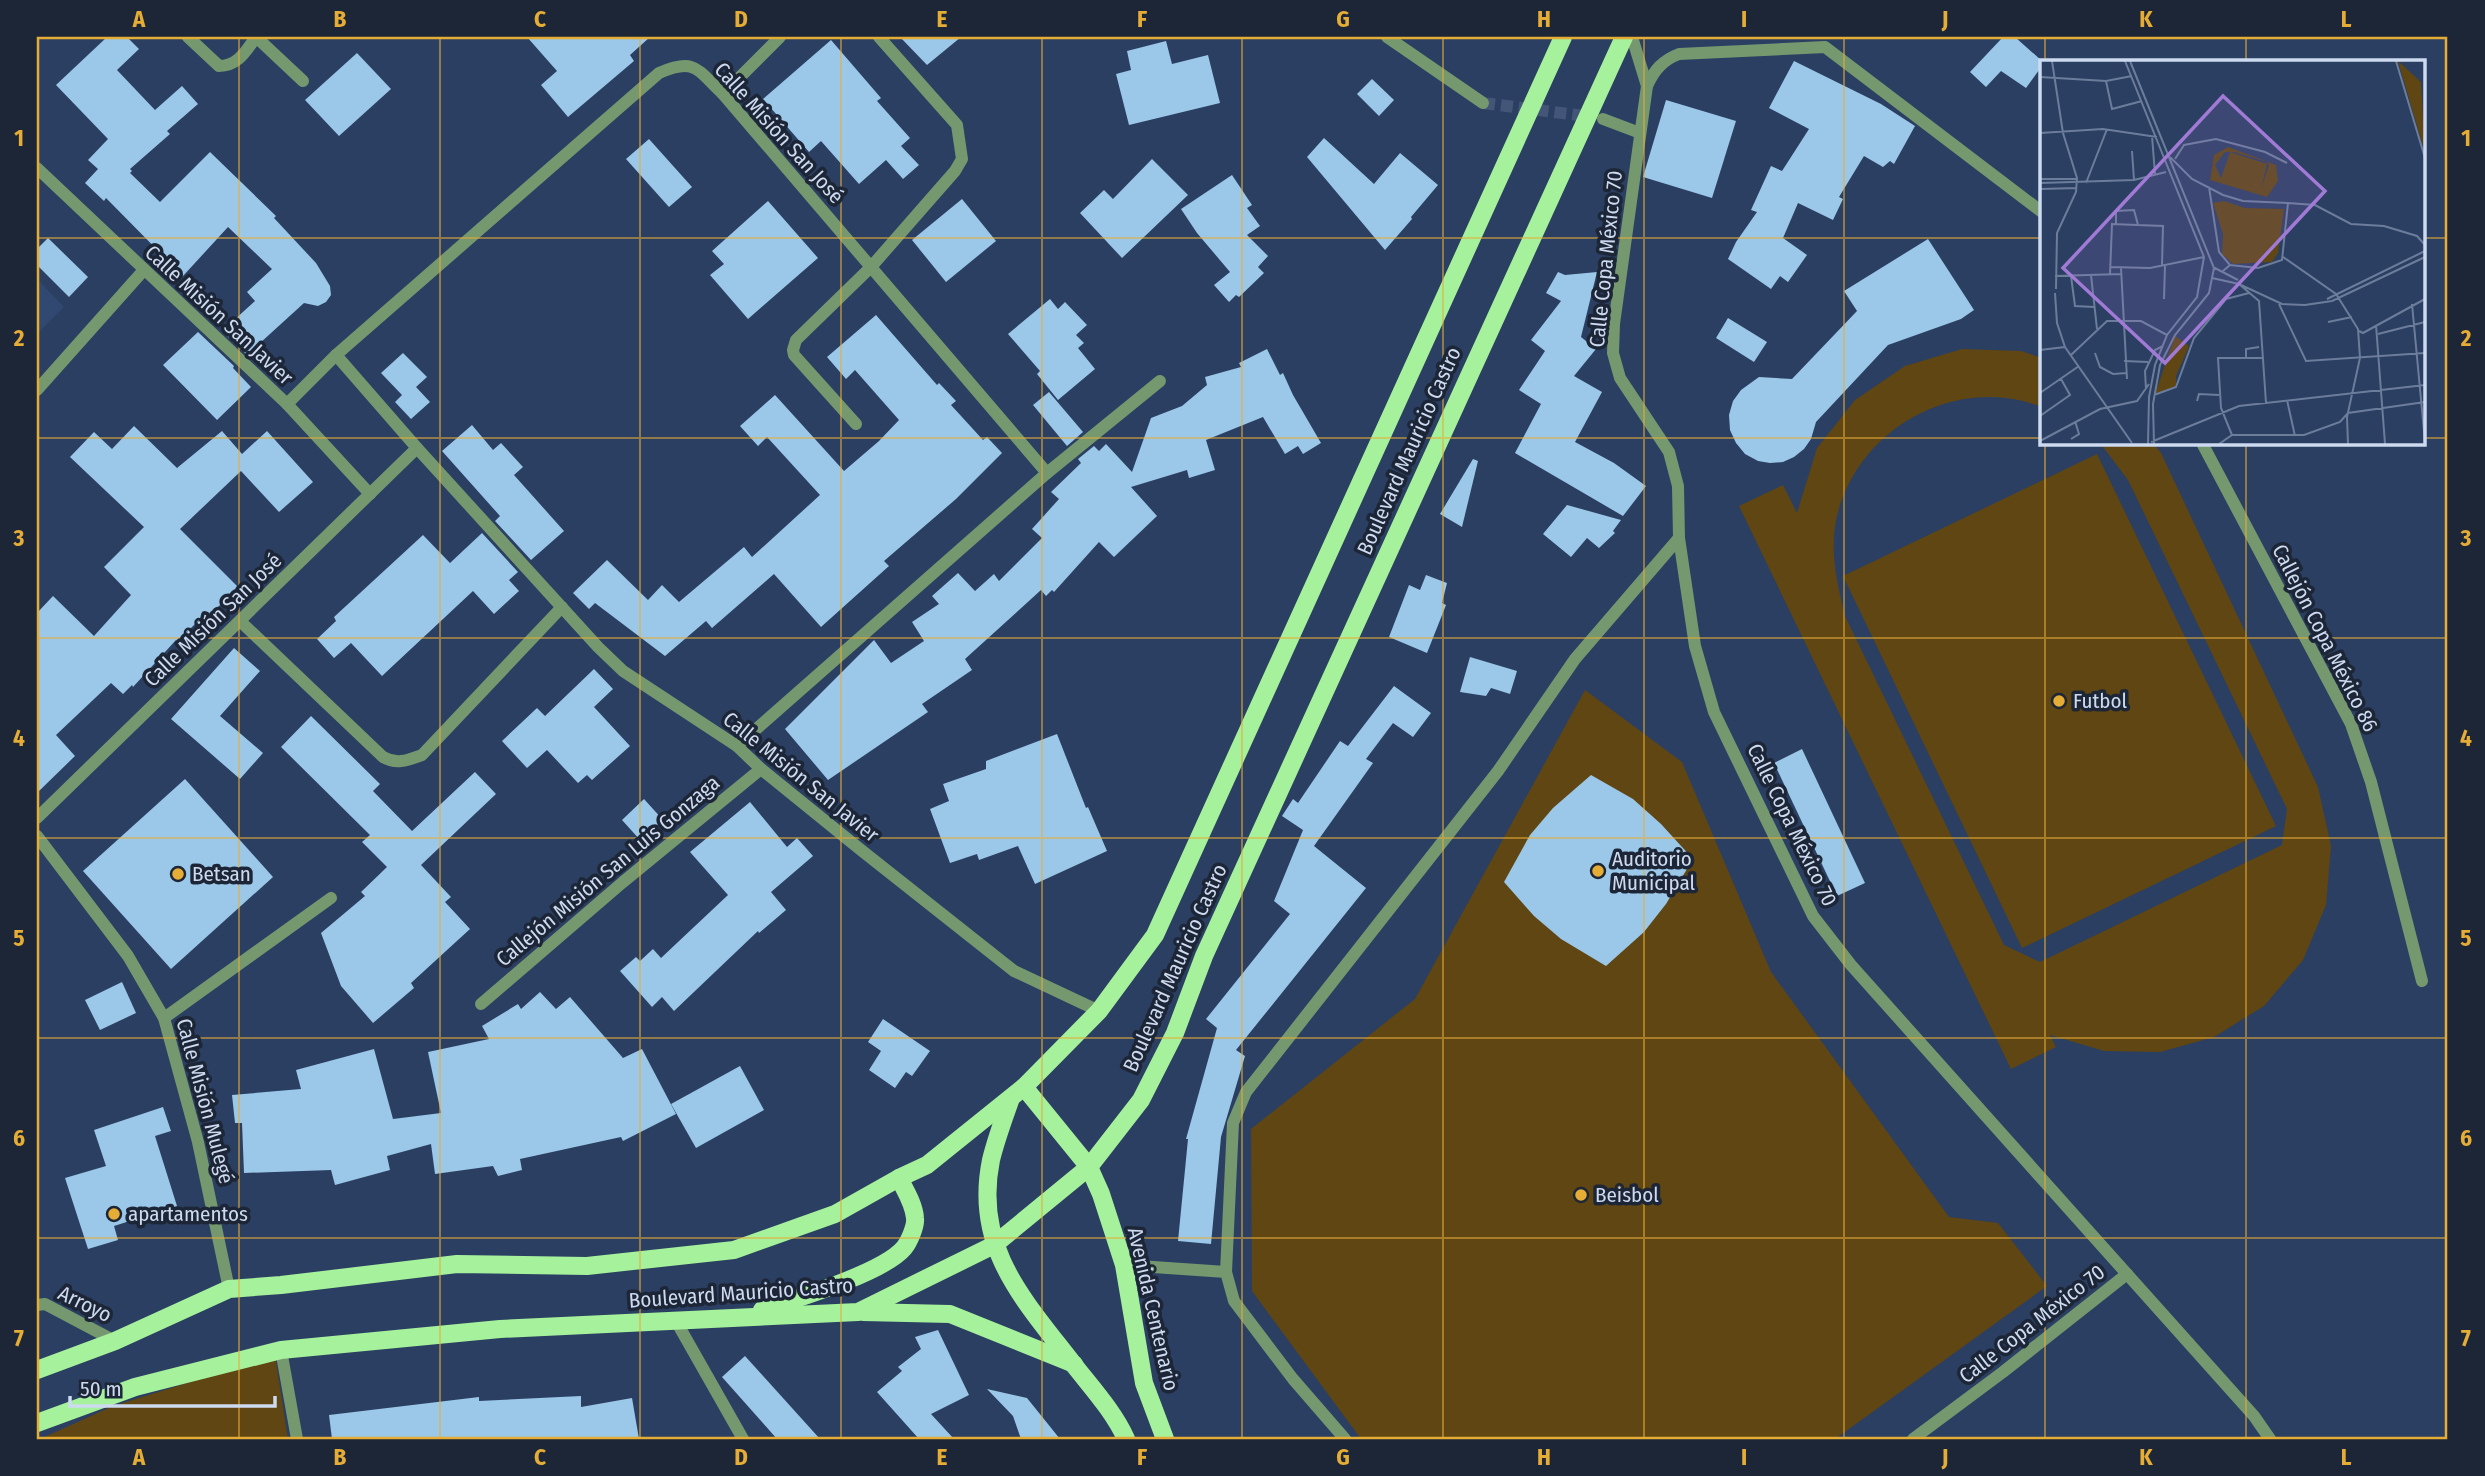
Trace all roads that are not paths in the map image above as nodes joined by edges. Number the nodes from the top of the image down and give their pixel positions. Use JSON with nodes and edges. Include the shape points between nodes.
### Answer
{"nodes":[{"id":1,"x":188,"y":37,"type":"edge"},
{"id":2,"x":780,"y":37,"type":"edge"},
{"id":3,"x":879,"y":37,"type":"edge"},
{"id":4,"x":1387,"y":37,"type":"edge"},
{"id":5,"x":1563,"y":37,"type":"edge"},
{"id":6,"x":1624,"y":37,"type":"edge"},
{"id":7,"x":1632,"y":37,"type":"edge"},
{"id":8,"x":1827,"y":42,"type":"edge"},
{"id":9,"x":303,"y":81,"type":"dead end"},
{"id":10,"x":1647,"y":86,"type":"junction"},
{"id":11,"x":723,"y":94,"type":"junction"},
{"id":12,"x":1483,"y":103,"type":"tunnel mouth"},
{"id":13,"x":1604,"y":119,"type":"tunnel mouth"},
{"id":14,"x":1640,"y":133,"type":"junction"},
{"id":15,"x":37,"y":168,"type":"edge"},
{"id":16,"x":2040,"y":210,"type":"edge"},
{"id":17,"x":871,"y":267,"type":"junction"},
{"id":18,"x":144,"y":271,"type":"junction"},
{"id":19,"x":337,"y":355,"type":"junction"},
{"id":20,"x":1160,"y":381,"type":"dead end"},
{"id":21,"x":37,"y":390,"type":"edge"},
{"id":22,"x":287,"y":404,"type":"junction"},
{"id":23,"x":856,"y":424,"type":"dead end"},
{"id":24,"x":2203,"y":444,"type":"edge"},
{"id":25,"x":417,"y":448,"type":"junction"},
{"id":26,"x":1047,"y":473,"type":"junction"},
{"id":27,"x":370,"y":494,"type":"junction"},
{"id":28,"x":1679,"y":538,"type":"junction"},
{"id":29,"x":562,"y":607,"type":"junction"},
{"id":30,"x":240,"y":621,"type":"junction"},
{"id":31,"x":737,"y":746,"type":"junction"},
{"id":32,"x":761,"y":769,"type":"junction"},
{"id":33,"x":37,"y":818,"type":"edge"},
{"id":34,"x":37,"y":836,"type":"edge"},
{"id":35,"x":331,"y":898,"type":"dead end"},
{"id":36,"x":2422,"y":981,"type":"dead end"},
{"id":37,"x":481,"y":1004,"type":"dead end"},
{"id":38,"x":1099,"y":1011,"type":"junction"},
{"id":39,"x":164,"y":1018,"type":"junction"},
{"id":40,"x":1017,"y":1093,"type":"junction"},
{"id":41,"x":1089,"y":1167,"type":"junction"},
{"id":42,"x":899,"y":1178,"type":"junction"},
{"id":43,"x":994,"y":1245,"type":"junction"},
{"id":44,"x":1124,"y":1265,"type":"junction"},
{"id":45,"x":1226,"y":1272,"type":"junction"},
{"id":46,"x":2127,"y":1274,"type":"junction"},
{"id":47,"x":229,"y":1289,"type":"junction"},
{"id":48,"x":37,"y":1305,"type":"edge"},
{"id":49,"x":858,"y":1312,"type":"junction"},
{"id":50,"x":739,"y":1318,"type":"junction"},
{"id":51,"x":676,"y":1321,"type":"junction"},
{"id":52,"x":115,"y":1341,"type":"junction"},
{"id":53,"x":281,"y":1350,"type":"junction"},
{"id":54,"x":1074,"y":1364,"type":"junction"},
{"id":55,"x":37,"y":1370,"type":"edge"},
{"id":56,"x":37,"y":1423,"type":"edge"},
{"id":57,"x":297,"y":1439,"type":"edge"},
{"id":58,"x":743,"y":1439,"type":"edge"},
{"id":59,"x":1126,"y":1439,"type":"edge"},
{"id":60,"x":1165,"y":1439,"type":"edge"},
{"id":61,"x":1345,"y":1439,"type":"edge"},
{"id":62,"x":1913,"y":1439,"type":"edge"},
{"id":63,"x":2270,"y":1439,"type":"edge"}],
"edges":[{"from":1,"to":9,"type":"street","via":[[219,66],[239,60],[256,37]]},
{"from":2,"to":11,"type":"street"},
{"from":3,"to":17,"type":"street","via":[[957,125],[962,159]]},
{"from":4,"to":12,"type":"street"},
{"from":5,"to":38,"type":"main road","name":"Boulevard Mauricio Castro","via":[[1155,935]]},
{"from":6,"to":41,"type":"main road","name":"Boulevard Mauricio Castro","via":[[1204,956],[1175,1033],[1141,1100]]},
{"from":7,"to":10,"type":"street","name":"Calle Copa México 70"},
{"from":8,"to":10,"type":"street","via":[[1679,54],[1659,66]]},
{"from":8,"to":16,"type":"street"},
{"from":10,"to":14,"type":"street","name":"Calle Copa México 70"},
{"from":11,"to":17,"type":"street","name":"Calle Misión San José"},
{"from":11,"to":19,"type":"street","name":"Calle Misión San José","via":[[692,65],[678,64],[659,73]]},
{"from":13,"to":14,"type":"street"},
{"from":14,"to":28,"type":"street","name":"Calle Copa México 70","via":[[1613,353],[1620,378],[1669,452],[1678,486]]},
{"from":15,"to":18,"type":"street","name":"Calle Misión San Javier"},
{"from":17,"to":23,"type":"street","via":[[796,340],[793,350]]},
{"from":17,"to":26,"type":"street","name":"Calle Misión San José"},
{"from":18,"to":21,"type":"street"},
{"from":18,"to":22,"type":"street","name":"Calle Misión San Javier"},
{"from":19,"to":22,"type":"street","name":"Calle Misión San José"},
{"from":19,"to":25,"type":"street","name":"Calle Misión San Javier"},
{"from":20,"to":26,"type":"street"},
{"from":22,"to":27,"type":"street","name":"Calle Misión San Javier"},
{"from":24,"to":36,"type":"street","name":"Callejón Copa México 86","via":[[2351,724],[2371,782]]},
{"from":25,"to":27,"type":"street","name":"Calle Misión San José"},
{"from":25,"to":29,"type":"street","name":"Calle Misión San Javier"},
{"from":26,"to":31,"type":"street"},
{"from":27,"to":30,"type":"street","name":"Calle Misión San José"},
{"from":28,"to":45,"type":"street","via":[[1575,659],[1497,771],[1246,1092],[1233,1123]]},
{"from":28,"to":46,"type":"street","name":"Calle Copa México 70","via":[[1695,646],[1714,712],[1813,916],[1851,965]]},
{"from":29,"to":30,"type":"street","via":[[422,755],[404,762],[383,757]]},
{"from":29,"to":31,"type":"street","name":"Calle Misión San Javier","via":[[623,671]]},
{"from":30,"to":33,"type":"street","name":"Calle Misión San José"},
{"from":31,"to":32,"type":"street","name":"Calle Misión San Javier"},
{"from":32,"to":37,"type":"street","name":"Callejón Misión San Luis Gonzaga"},
{"from":32,"to":38,"type":"street","name":"Calle Misión San Javier","via":[[1014,971]]},
{"from":34,"to":39,"type":"street","name":"Calle Misión Mulegé","via":[[128,956]]},
{"from":35,"to":39,"type":"street"},
{"from":38,"to":40,"type":"main road","name":"Boulevard Mauricio Castro"},
{"from":39,"to":47,"type":"street","name":"Calle Misión Mulegé","via":[[198,1142]]},
{"from":40,"to":41,"type":"main road","name":"Avenida Centenario"},
{"from":40,"to":42,"type":"main road","name":"Boulevard Mauricio Castro","via":[[927,1165]]},
{"from":40,"to":43,"type":"main road","via":[[992,1159],[987,1198]]},
{"from":41,"to":43,"type":"main road","name":"Boulevard Mauricio Castro"},
{"from":41,"to":44,"type":"main road","name":"Avenida Centenario"},
{"from":42,"to":47,"type":"main road","name":"Boulevard Mauricio Castro","via":[[835,1214],[734,1250],[587,1266],[457,1264]]},
{"from":42,"to":50,"type":"main road","via":[[915,1220],[905,1247],[884,1264]]},
{"from":43,"to":49,"type":"main road","name":"Boulevard Mauricio Castro"},
{"from":43,"to":54,"type":"main road","via":[[1008,1276]]},
{"from":44,"to":45,"type":"street"},
{"from":44,"to":60,"type":"main road","name":"Avenida Centenario","via":[[1144,1383]]},
{"from":45,"to":61,"type":"street","via":[[1234,1301]]},
{"from":46,"to":62,"type":"street","name":"Calle Copa México 70"},
{"from":46,"to":63,"type":"street"},
{"from":47,"to":52,"type":"main road","name":"Boulevard Mauricio Castro"},
{"from":48,"to":52,"type":"street","name":"Arroyo","via":[[45,1304]]},
{"from":49,"to":50,"type":"main road","name":"Boulevard Mauricio Castro"},
{"from":49,"to":54,"type":"main road","via":[[950,1314]]},
{"from":50,"to":51,"type":"main road","name":"Boulevard Mauricio Castro"},
{"from":51,"to":53,"type":"main road","name":"Boulevard Mauricio Castro","via":[[500,1329]]},
{"from":51,"to":58,"type":"street"},
{"from":52,"to":55,"type":"main road","name":"Boulevard Mauricio Castro"},
{"from":53,"to":56,"type":"main road","name":"Boulevard Mauricio Castro","via":[[135,1387]]},
{"from":53,"to":57,"type":"street"},
{"from":54,"to":59,"type":"main road"}]}
